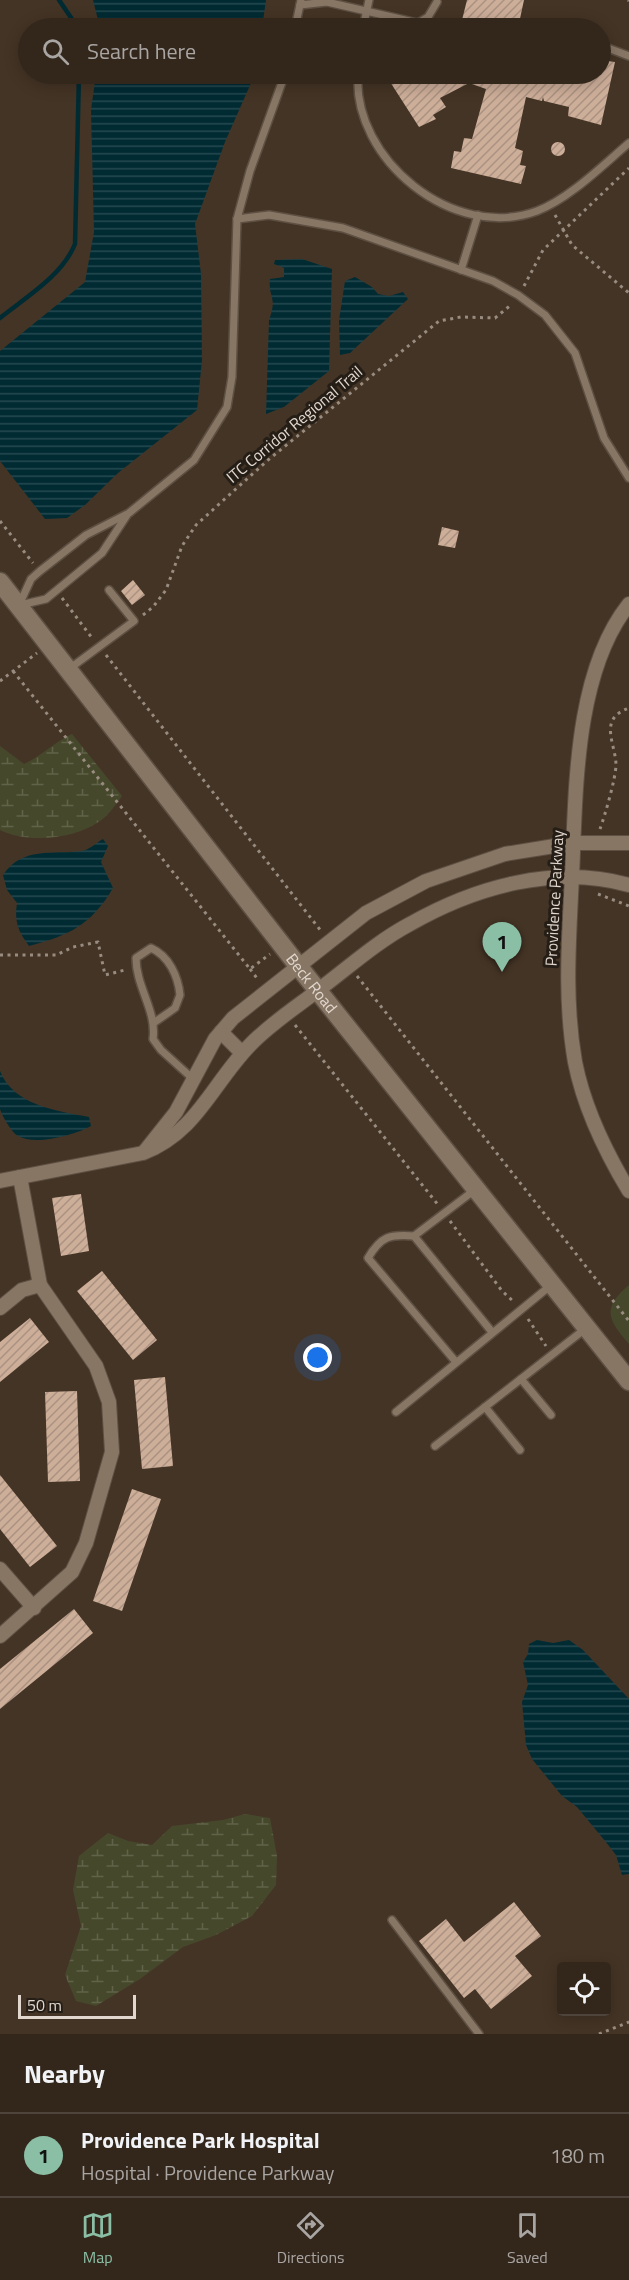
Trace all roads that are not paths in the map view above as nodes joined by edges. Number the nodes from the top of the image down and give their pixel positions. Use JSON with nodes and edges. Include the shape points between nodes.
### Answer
{"nodes":[{"id":1,"x":369,"y":0,"type":"edge"},
{"id":2,"x":437,"y":2,"type":"edge"},
{"id":3,"x":301,"y":3,"type":"edge"},
{"id":4,"x":366,"y":12,"type":"junction"},
{"id":5,"x":297,"y":18,"type":"edge"},
{"id":6,"x":365,"y":18,"type":"edge"},
{"id":7,"x":394,"y":18,"type":"edge"},
{"id":8,"x":426,"y":18,"type":"edge"},
{"id":9,"x":611,"y":49,"type":"edge"},
{"id":10,"x":629,"y":56,"type":"edge"},
{"id":11,"x":281,"y":84,"type":"edge"},
{"id":12,"x":358,"y":84,"type":"edge"},
{"id":13,"x":629,"y":143,"type":"edge"},
{"id":14,"x":478,"y":215,"type":"junction"},
{"id":15,"x":237,"y":219,"type":"junction"},
{"id":16,"x":461,"y":270,"type":"junction"},
{"id":17,"x":629,"y":478,"type":"edge"},
{"id":18,"x":129,"y":513,"type":"junction"},
{"id":19,"x":0,"y":582,"type":"edge"},
{"id":20,"x":109,"y":590,"type":"dead end"},
{"id":21,"x":629,"y":604,"type":"edge"},
{"id":22,"x":19,"y":605,"type":"junction"},
{"id":23,"x":68,"y":670,"type":"junction"},
{"id":24,"x":573,"y":843,"type":"junction"},
{"id":25,"x":629,"y":843,"type":"edge"},
{"id":26,"x":572,"y":877,"type":"junction"},
{"id":27,"x":629,"y":885,"type":"edge"},
{"id":28,"x":299,"y":968,"type":"junction"},
{"id":29,"x":318,"y":991,"type":"junction"},
{"id":30,"x":155,"y":1022,"type":"junction"},
{"id":31,"x":221,"y":1032,"type":"junction"},
{"id":32,"x":242,"y":1053,"type":"junction"},
{"id":33,"x":192,"y":1078,"type":"junction"},
{"id":34,"x":211,"y":1094,"type":"junction"},
{"id":35,"x":143,"y":1153,"type":"junction"},
{"id":36,"x":20,"y":1177,"type":"junction"},
{"id":37,"x":0,"y":1181,"type":"edge"},
{"id":38,"x":476,"y":1189,"type":"junction"},
{"id":39,"x":629,"y":1191,"type":"edge"},
{"id":40,"x":414,"y":1236,"type":"junction"},
{"id":41,"x":552,"y":1284,"type":"junction"},
{"id":42,"x":40,"y":1285,"type":"junction"},
{"id":43,"x":0,"y":1308,"type":"edge"},
{"id":44,"x":587,"y":1328,"type":"junction"},
{"id":45,"x":492,"y":1332,"type":"junction"},
{"id":46,"x":456,"y":1362,"type":"junction"},
{"id":47,"x":521,"y":1379,"type":"junction"},
{"id":48,"x":629,"y":1381,"type":"edge"},
{"id":49,"x":485,"y":1407,"type":"junction"},
{"id":50,"x":396,"y":1412,"type":"dead end"},
{"id":51,"x":551,"y":1415,"type":"dead end"},
{"id":52,"x":435,"y":1446,"type":"dead end"},
{"id":53,"x":519,"y":1450,"type":"dead end"},
{"id":54,"x":0,"y":1569,"type":"edge"},
{"id":55,"x":34,"y":1608,"type":"junction"},
{"id":56,"x":0,"y":1636,"type":"edge"},
{"id":57,"x":392,"y":1920,"type":"dead end"},
{"id":58,"x":478,"y":2034,"type":"edge"}],
"edges":[{"from":1,"to":4,"type":"lane"},
{"from":2,"to":8,"type":"lane"},
{"from":3,"to":4,"type":"lane","via":[[327,2]]},
{"from":3,"to":5,"type":"lane"},
{"from":4,"to":6,"type":"lane"},
{"from":4,"to":7,"type":"lane"},
{"from":9,"to":10,"type":"lane"},
{"from":11,"to":15,"type":"lane"},
{"from":12,"to":14,"type":"lane","via":[[359,108],[380,152],[416,190]]},
{"from":13,"to":14,"type":"lane","via":[[550,205],[522,215]]},
{"from":14,"to":16,"type":"lane"},
{"from":15,"to":16,"type":"lane","via":[[269,215],[343,228]]},
{"from":15,"to":18,"type":"lane","via":[[232,377],[227,407],[194,460]]},
{"from":16,"to":17,"type":"lane","via":[[506,287],[555,326],[575,353],[604,438]]},
{"from":18,"to":22,"type":"lane","via":[[87,535],[39,571]]},
{"from":18,"to":22,"type":"lane","via":[[102,554],[46,599]]},
{"from":19,"to":22,"type":"main road","name":"Beck Road"},
{"from":20,"to":23,"type":"lane","via":[[134,621]]},
{"from":21,"to":24,"type":"street","name":"Providence Parkway","via":[[605,647],[590,689]]},
{"from":22,"to":23,"type":"main road","name":"Beck Road"},
{"from":23,"to":28,"type":"main road","name":"Beck Road"},
{"from":24,"to":25,"type":"street"},
{"from":24,"to":26,"type":"street","name":"Providence Parkway"},
{"from":24,"to":28,"type":"street","via":[[505,854],[426,881],[366,913]]},
{"from":26,"to":27,"type":"street"},
{"from":26,"to":29,"type":"street","via":[[511,884],[442,908],[409,924]]},
{"from":26,"to":39,"type":"street","name":"Providence Parkway","via":[[567,964],[568,1018],[575,1064],[602,1143]]},
{"from":28,"to":29,"type":"main road","name":"Beck Road"},
{"from":28,"to":31,"type":"street"},
{"from":29,"to":32,"type":"street"},
{"from":29,"to":38,"type":"main road","name":"Beck Road"},
{"from":30,"to":30,"type":"lane","via":[[136,967],[136,958],[151,948],[160,952],[179,984],[180,1001]]},
{"from":30,"to":33,"type":"lane","via":[[153,1039]]},
{"from":31,"to":32,"type":"street"},
{"from":31,"to":33,"type":"street"},
{"from":32,"to":34,"type":"street"},
{"from":33,"to":34,"type":"street"},
{"from":33,"to":35,"type":"street","via":[[177,1112]]},
{"from":34,"to":35,"type":"street","via":[[181,1132],[164,1145]]},
{"from":35,"to":36,"type":"street"},
{"from":36,"to":37,"type":"street"},
{"from":36,"to":42,"type":"street"},
{"from":38,"to":40,"type":"lane"},
{"from":38,"to":41,"type":"main road","name":"Beck Road"},
{"from":40,"to":45,"type":"lane"},
{"from":40,"to":46,"type":"lane","via":[[393,1234],[375,1246],[368,1258]]},
{"from":41,"to":44,"type":"main road","name":"Beck Road"},
{"from":41,"to":45,"type":"lane"},
{"from":42,"to":43,"type":"street","via":[[22,1290]]},
{"from":42,"to":55,"type":"street","via":[[96,1366],[109,1402],[112,1452],[80,1559],[61,1584]]},
{"from":44,"to":47,"type":"lane"},
{"from":44,"to":48,"type":"main road","name":"Beck Road"},
{"from":45,"to":46,"type":"lane"},
{"from":46,"to":50,"type":"lane"},
{"from":47,"to":49,"type":"lane"},
{"from":47,"to":51,"type":"lane"},
{"from":49,"to":52,"type":"lane"},
{"from":49,"to":53,"type":"lane"},
{"from":54,"to":55,"type":"street"},
{"from":55,"to":56,"type":"street"},
{"from":57,"to":58,"type":"lane"}]}
